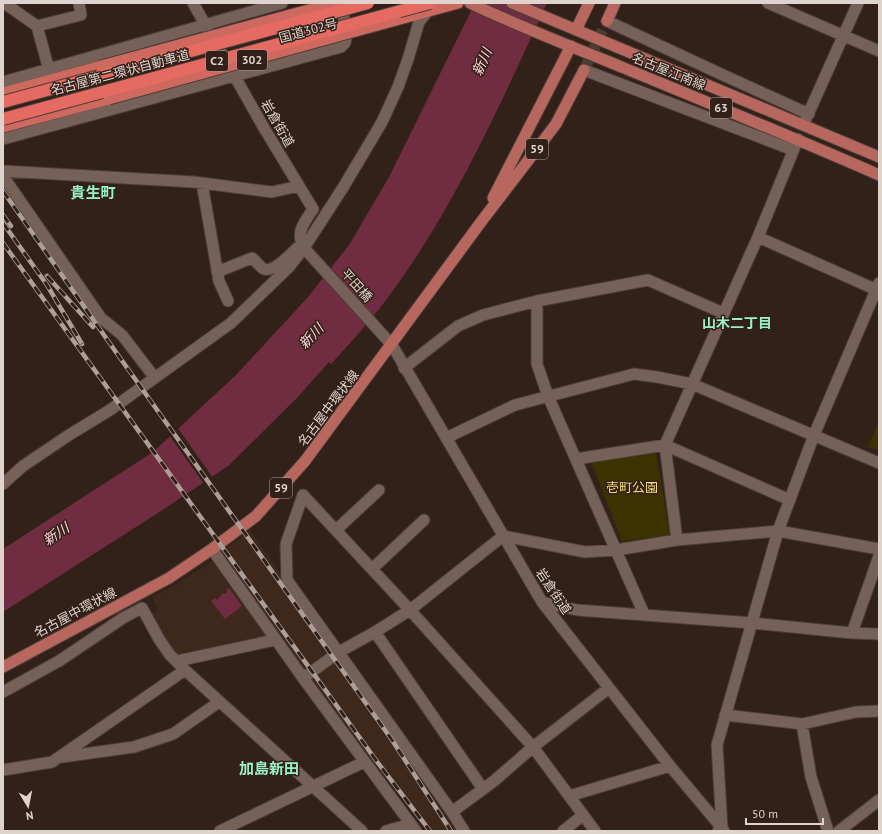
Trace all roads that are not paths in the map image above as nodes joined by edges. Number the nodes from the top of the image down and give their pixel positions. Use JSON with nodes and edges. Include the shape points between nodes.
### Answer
{"nodes":[{"id":1,"x":4,"y":3,"type":"edge"},
{"id":2,"x":79,"y":3,"type":"edge"},
{"id":3,"x":193,"y":3,"type":"edge"},
{"id":4,"x":282,"y":3,"type":"edge"},
{"id":5,"x":335,"y":3,"type":"edge"},
{"id":6,"x":342,"y":3,"type":"edge"},
{"id":7,"x":368,"y":3,"type":"edge"},
{"id":8,"x":458,"y":3,"type":"edge"},
{"id":9,"x":470,"y":3,"type":"edge"},
{"id":10,"x":512,"y":3,"type":"edge"},
{"id":11,"x":588,"y":3,"type":"edge"},
{"id":12,"x":615,"y":3,"type":"edge"},
{"id":13,"x":768,"y":3,"type":"edge"},
{"id":14,"x":858,"y":3,"type":"edge"},
{"id":15,"x":429,"y":7,"type":"edge"},
{"id":16,"x":607,"y":21,"type":"joint"},
{"id":17,"x":206,"y":25,"type":"junction"},
{"id":18,"x":37,"y":26,"type":"junction"},
{"id":19,"x":572,"y":28,"type":"junction"},
{"id":20,"x":843,"y":36,"type":"junction"},
{"id":21,"x":567,"y":44,"type":"junction"},
{"id":22,"x":879,"y":51,"type":"edge"},
{"id":23,"x":48,"y":70,"type":"junction"},
{"id":24,"x":584,"y":70,"type":"joint"},
{"id":25,"x":234,"y":76,"type":"junction"},
{"id":26,"x":3,"y":82,"type":"edge"},
{"id":27,"x":3,"y":93,"type":"edge"},
{"id":28,"x":3,"y":102,"type":"edge"},
{"id":29,"x":809,"y":114,"type":"junction"},
{"id":30,"x":3,"y":118,"type":"edge"},
{"id":31,"x":803,"y":125,"type":"junction"},
{"id":32,"x":3,"y":127,"type":"edge"},
{"id":33,"x":3,"y":139,"type":"edge"},
{"id":34,"x":798,"y":139,"type":"junction"},
{"id":35,"x":793,"y":150,"type":"junction"},
{"id":36,"x":879,"y":157,"type":"edge"},
{"id":37,"x":3,"y":171,"type":"edge"},
{"id":38,"x":879,"y":175,"type":"edge"},
{"id":39,"x":3,"y":176,"type":"edge"},
{"id":40,"x":202,"y":183,"type":"junction"},
{"id":41,"x":299,"y":186,"type":"junction"},
{"id":42,"x":481,"y":222,"type":"junction"},
{"id":43,"x":758,"y":237,"type":"junction"},
{"id":44,"x":306,"y":249,"type":"junction"},
{"id":45,"x":217,"y":272,"type":"junction"},
{"id":46,"x":878,"y":288,"type":"edge"},
{"id":47,"x":537,"y":300,"type":"junction"},
{"id":48,"x":228,"y":301,"type":"dead end"},
{"id":49,"x":723,"y":313,"type":"junction"},
{"id":50,"x":392,"y":345,"type":"junction"},
{"id":51,"x":404,"y":368,"type":"junction"},
{"id":52,"x":155,"y":378,"type":"junction"},
{"id":53,"x":692,"y":384,"type":"junction"},
{"id":54,"x":548,"y":396,"type":"junction"},
{"id":55,"x":814,"y":435,"type":"junction"},
{"id":56,"x":446,"y":438,"type":"junction"},
{"id":57,"x":665,"y":445,"type":"junction"},
{"id":58,"x":576,"y":459,"type":"junction"},
{"id":59,"x":879,"y":463,"type":"edge"},
{"id":60,"x":3,"y":484,"type":"edge"},
{"id":61,"x":379,"y":490,"type":"dead end"},
{"id":62,"x":790,"y":500,"type":"junction"},
{"id":63,"x":424,"y":520,"type":"dead end"},
{"id":64,"x":336,"y":530,"type":"junction"},
{"id":65,"x":778,"y":531,"type":"junction"},
{"id":66,"x":503,"y":536,"type":"junction"},
{"id":67,"x":677,"y":540,"type":"junction"},
{"id":68,"x":879,"y":549,"type":"edge"},
{"id":69,"x":212,"y":550,"type":"junction"},
{"id":70,"x":616,"y":550,"type":"junction"},
{"id":71,"x":879,"y":556,"type":"edge"},
{"id":72,"x":372,"y":569,"type":"junction"},
{"id":73,"x":542,"y":602,"type":"junction"},
{"id":74,"x":410,"y":610,"type":"junction"},
{"id":75,"x":644,"y":614,"type":"junction"},
{"id":76,"x":752,"y":623,"type":"junction"},
{"id":77,"x":375,"y":632,"type":"junction"},
{"id":78,"x":852,"y":633,"type":"junction"},
{"id":79,"x":879,"y":634,"type":"edge"},
{"id":80,"x":275,"y":640,"type":"junction"},
{"id":81,"x":339,"y":652,"type":"junction"},
{"id":82,"x":177,"y":661,"type":"junction"},
{"id":83,"x":3,"y":667,"type":"edge"},
{"id":84,"x":185,"y":670,"type":"junction"},
{"id":85,"x":303,"y":678,"type":"junction"},
{"id":86,"x":609,"y":688,"type":"junction"},
{"id":87,"x":3,"y":692,"type":"edge"},
{"id":88,"x":219,"y":702,"type":"junction"},
{"id":89,"x":879,"y":711,"type":"edge"},
{"id":90,"x":725,"y":715,"type":"junction"},
{"id":91,"x":802,"y":724,"type":"junction"},
{"id":92,"x":532,"y":746,"type":"junction"},
{"id":93,"x":60,"y":757,"type":"junction"},
{"id":94,"x":364,"y":762,"type":"junction"},
{"id":95,"x":670,"y":766,"type":"junction"},
{"id":96,"x":3,"y":770,"type":"edge"},
{"id":97,"x":313,"y":787,"type":"junction"},
{"id":98,"x":483,"y":789,"type":"junction"},
{"id":99,"x":569,"y":796,"type":"junction"},
{"id":100,"x":879,"y":800,"type":"edge"},
{"id":101,"x":452,"y":812,"type":"junction"},
{"id":102,"x":583,"y":815,"type":"junction"},
{"id":103,"x":413,"y":827,"type":"edge"},
{"id":104,"x":721,"y":830,"type":"edge"},
{"id":105,"x":220,"y":831,"type":"edge"},
{"id":106,"x":362,"y":831,"type":"edge"},
{"id":107,"x":386,"y":831,"type":"edge"},
{"id":108,"x":464,"y":831,"type":"edge"},
{"id":109,"x":563,"y":831,"type":"edge"},
{"id":110,"x":595,"y":831,"type":"edge"},
{"id":111,"x":828,"y":831,"type":"edge"},
{"id":112,"x":839,"y":831,"type":"edge"}],
"edges":[{"from":1,"to":18,"type":"street"},
{"from":2,"to":18,"type":"street","via":[[81,15]]},
{"from":3,"to":17,"type":"street","name":"岩倉街道"},
{"from":4,"to":17,"type":"street"},
{"from":5,"to":27,"type":"highway","name":"国道302号","bridge":true},
{"from":6,"to":25,"type":"street","via":[[346,38],[341,47]]},
{"from":7,"to":28,"type":"highway","name":"名古屋第二環状自動車道","number":"C2","bridge":true},
{"from":8,"to":15,"type":"highway","name":"国道302号","number":"302"},
{"from":9,"to":21,"type":"main road","name":"名古屋江南線","number":"63"},
{"from":10,"to":19,"type":"main road","name":"名古屋江南線","number":"63"},
{"from":11,"to":19,"type":"main road"},
{"from":12,"to":16,"type":"main road"},
{"from":13,"to":20,"type":"street"},
{"from":14,"to":20,"type":"street"},
{"from":15,"to":30,"type":"highway","name":"名古屋第二環状自動車道","number":"C2","bridge":true},
{"from":15,"to":32,"type":"highway","name":"国道302号","number":"302","bridge":true,"via":[[396,20]]},
{"from":15,"to":44,"type":"street","via":[[419,22],[398,87],[382,122]]},
{"from":16,"to":29,"type":"street"},
{"from":17,"to":23,"type":"street"},
{"from":17,"to":25,"type":"street","name":"岩倉街道"},
{"from":18,"to":23,"type":"street"},
{"from":19,"to":31,"type":"main road","name":"名古屋江南線","number":"63"},
{"from":20,"to":22,"type":"street"},
{"from":20,"to":29,"type":"street"},
{"from":21,"to":34,"type":"main road","name":"名古屋江南線","number":"63"},
{"from":21,"to":42,"type":"main road"},
{"from":23,"to":26,"type":"street"},
{"from":24,"to":35,"type":"street"},
{"from":24,"to":42,"type":"main road","name":"名古屋中環状線","number":"59","via":[[556,124]]},
{"from":25,"to":33,"type":"street"},
{"from":25,"to":41,"type":"street","name":"岩倉街道"},
{"from":29,"to":31,"type":"street"},
{"from":31,"to":36,"type":"main road","name":"名古屋江南線","number":"63"},
{"from":34,"to":35,"type":"street"},
{"from":34,"to":38,"type":"main road","name":"名古屋江南線","number":"63"},
{"from":35,"to":43,"type":"street"},
{"from":37,"to":40,"type":"street"},
{"from":39,"to":52,"type":"street","via":[[101,318],[122,335]]},
{"from":40,"to":41,"type":"street","via":[[272,192]]},
{"from":40,"to":45,"type":"street"},
{"from":41,"to":44,"type":"street","name":"岩倉街道","via":[[313,209],[301,229],[300,241]]},
{"from":42,"to":50,"type":"main road","name":"名古屋中環状線","number":"59"},
{"from":43,"to":46,"type":"street"},
{"from":43,"to":49,"type":"street"},
{"from":44,"to":45,"type":"street","via":[[268,269],[252,258]]},
{"from":44,"to":50,"type":"street","name":"平田橋"},
{"from":44,"to":52,"type":"street","via":[[231,323]]},
{"from":45,"to":48,"type":"street"},
{"from":46,"to":55,"type":"street"},
{"from":47,"to":49,"type":"street","via":[[648,280]]},
{"from":47,"to":51,"type":"street","via":[[483,315],[458,326]]},
{"from":47,"to":54,"type":"street","via":[[537,364]]},
{"from":49,"to":53,"type":"street"},
{"from":50,"to":51,"type":"street","name":"岩倉街道"},
{"from":50,"to":69,"type":"main road","name":"名古屋中環状線","number":"59","via":[[305,461],[256,516]]},
{"from":51,"to":56,"type":"street","name":"岩倉街道"},
{"from":52,"to":60,"type":"street","via":[[23,466]]},
{"from":53,"to":54,"type":"street","via":[[634,374]]},
{"from":53,"to":55,"type":"street"},
{"from":53,"to":57,"type":"street"},
{"from":54,"to":56,"type":"street","via":[[515,405]]},
{"from":54,"to":58,"type":"street"},
{"from":55,"to":59,"type":"street"},
{"from":55,"to":62,"type":"street"},
{"from":56,"to":66,"type":"street","name":"岩倉街道"},
{"from":57,"to":58,"type":"street"},
{"from":57,"to":62,"type":"street"},
{"from":57,"to":67,"type":"street"},
{"from":58,"to":70,"type":"street"},
{"from":61,"to":64,"type":"street"},
{"from":62,"to":65,"type":"street"},
{"from":63,"to":72,"type":"street"},
{"from":64,"to":72,"type":"street"},
{"from":64,"to":81,"type":"street","via":[[303,495],[286,544],[288,580]]},
{"from":65,"to":67,"type":"street"},
{"from":65,"to":68,"type":"street"},
{"from":65,"to":76,"type":"street"},
{"from":66,"to":70,"type":"street","via":[[585,552]]},
{"from":66,"to":73,"type":"street","name":"岩倉街道"},
{"from":66,"to":74,"type":"street"},
{"from":67,"to":70,"type":"street"},
{"from":69,"to":80,"type":"street"},
{"from":69,"to":83,"type":"main road","name":"名古屋中環状線","number":"59","via":[[169,578]]},
{"from":70,"to":75,"type":"street"},
{"from":71,"to":78,"type":"street"},
{"from":72,"to":74,"type":"street"},
{"from":73,"to":75,"type":"street","via":[[577,610]]},
{"from":73,"to":86,"type":"street","name":"岩倉街道"},
{"from":74,"to":77,"type":"street"},
{"from":74,"to":92,"type":"street"},
{"from":75,"to":76,"type":"street"},
{"from":76,"to":78,"type":"street"},
{"from":76,"to":90,"type":"street"},
{"from":77,"to":81,"type":"street"},
{"from":77,"to":98,"type":"street"},
{"from":78,"to":79,"type":"street"},
{"from":80,"to":82,"type":"street"},
{"from":80,"to":85,"type":"street"},
{"from":81,"to":85,"type":"street"},
{"from":81,"to":101,"type":"street"},
{"from":82,"to":84,"type":"street"},
{"from":82,"to":87,"type":"street","via":[[159,639],[142,608],[59,661]]},
{"from":84,"to":88,"type":"street"},
{"from":84,"to":93,"type":"street"},
{"from":85,"to":94,"type":"street"},
{"from":86,"to":92,"type":"street"},
{"from":86,"to":95,"type":"street","name":"岩倉街道"},
{"from":88,"to":93,"type":"street","via":[[173,734],[134,746]]},
{"from":88,"to":97,"type":"street"},
{"from":89,"to":91,"type":"street","via":[[856,712]]},
{"from":90,"to":91,"type":"street"},
{"from":90,"to":104,"type":"street","via":[[717,745]]},
{"from":91,"to":111,"type":"street","via":[[811,776]]},
{"from":92,"to":98,"type":"street"},
{"from":92,"to":99,"type":"street"},
{"from":93,"to":96,"type":"street","via":[[52,762]]},
{"from":94,"to":97,"type":"street"},
{"from":94,"to":103,"type":"street"},
{"from":95,"to":99,"type":"street"},
{"from":95,"to":104,"type":"street","name":"岩倉街道"},
{"from":97,"to":105,"type":"street"},
{"from":97,"to":106,"type":"street"},
{"from":98,"to":101,"type":"street"},
{"from":99,"to":102,"type":"street"},
{"from":100,"to":112,"type":"street"},
{"from":101,"to":108,"type":"street"},
{"from":102,"to":109,"type":"street"},
{"from":102,"to":110,"type":"street"},
{"from":103,"to":107,"type":"street"}]}
